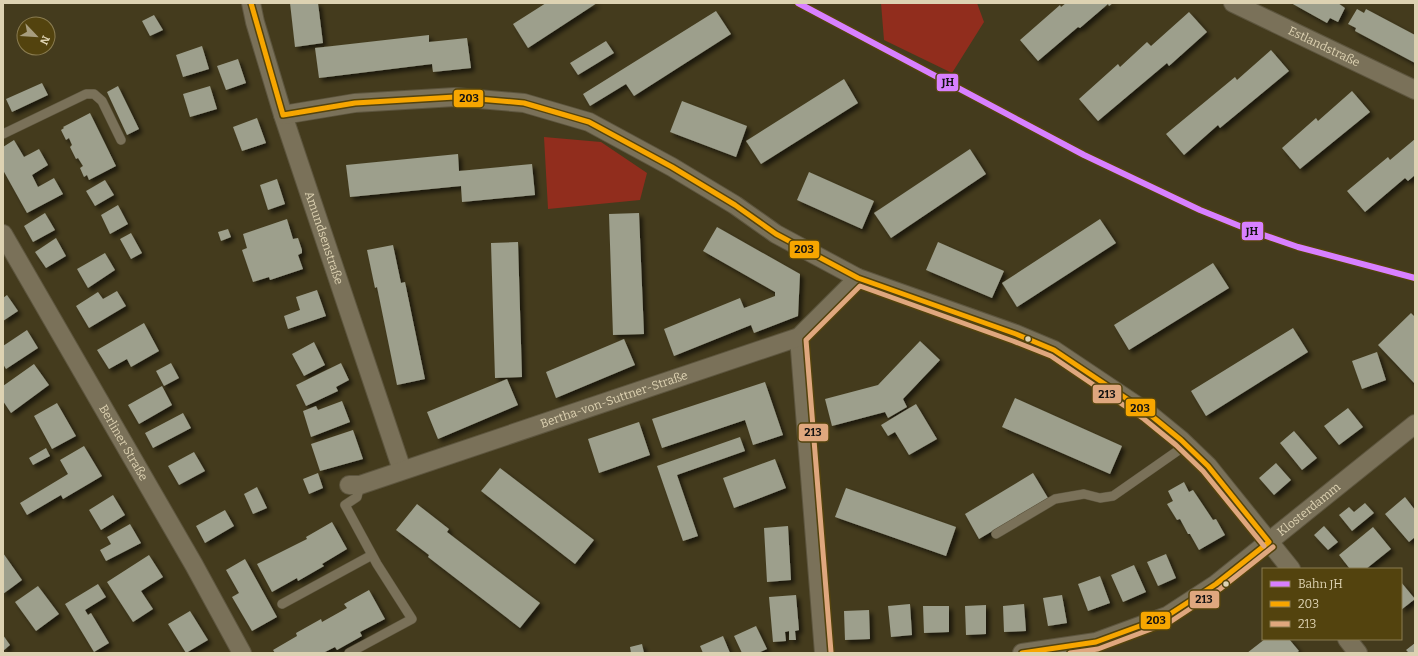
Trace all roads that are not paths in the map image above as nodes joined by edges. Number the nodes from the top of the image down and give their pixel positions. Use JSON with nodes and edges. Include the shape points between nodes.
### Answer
{"nodes":[{"id":1,"x":251,"y":3,"type":"edge"},
{"id":2,"x":1233,"y":3,"type":"edge"},
{"id":3,"x":1415,"y":90,"type":"edge"},
{"id":4,"x":284,"y":115,"type":"junction"},
{"id":5,"x":3,"y":134,"type":"edge"},
{"id":6,"x":120,"y":140,"type":"dead end"},
{"id":7,"x":3,"y":234,"type":"edge"},
{"id":8,"x":858,"y":278,"type":"junction"},
{"id":9,"x":799,"y":337,"type":"junction"},
{"id":10,"x":1415,"y":424,"type":"edge"},
{"id":11,"x":1186,"y":446,"type":"junction"},
{"id":12,"x":402,"y":470,"type":"junction"},
{"id":13,"x":355,"y":485,"type":"joint"},
{"id":14,"x":996,"y":534,"type":"dead end"},
{"id":15,"x":1269,"y":542,"type":"junction"},
{"id":16,"x":372,"y":555,"type":"junction"},
{"id":17,"x":1290,"y":568,"type":"edge"},
{"id":18,"x":282,"y":604,"type":"dead end"},
{"id":19,"x":1348,"y":640,"type":"edge"},
{"id":20,"x":242,"y":653,"type":"edge"},
{"id":21,"x":349,"y":653,"type":"edge"},
{"id":22,"x":824,"y":653,"type":"edge"},
{"id":23,"x":1022,"y":653,"type":"edge"},
{"id":24,"x":1358,"y":653,"type":"edge"}],
"edges":[{"from":1,"to":4,"type":"street","name":"Amundsenstraße"},
{"from":2,"to":3,"type":"street","name":"Estlandstraße"},
{"from":4,"to":8,"type":"street","via":[[355,103],[455,97],[531,106],[589,122],[722,198],[776,234]]},
{"from":4,"to":12,"type":"street","name":"Amundsenstraße"},
{"from":5,"to":6,"type":"lane","via":[[86,94],[94,94],[102,101]]},
{"from":7,"to":20,"type":"street","name":"Berliner Straße"},
{"from":8,"to":9,"type":"street","name":"Bertha-von-Suttner-Straße"},
{"from":8,"to":11,"type":"street","via":[[1054,350],[1148,413]]},
{"from":9,"to":12,"type":"street","name":"Bertha-von-Suttner-Straße"},
{"from":9,"to":22,"type":"street"},
{"from":10,"to":15,"type":"street","name":"Klosterdamm"},
{"from":11,"to":14,"type":"lane","via":[[1113,496],[1100,498],[1084,494],[1055,499]]},
{"from":11,"to":15,"type":"street","via":[[1208,466]]},
{"from":12,"to":13,"type":"street","name":"Bertha-von-Suttner-Straße"},
{"from":13,"to":16,"type":"lane","via":[[357,497],[345,505]]},
{"from":15,"to":17,"type":"street"},
{"from":15,"to":23,"type":"street","name":"Klosterdamm","via":[[1216,584],[1167,616],[1096,642]]},
{"from":16,"to":18,"type":"lane"},
{"from":16,"to":21,"type":"lane","via":[[412,619]]},
{"from":19,"to":24,"type":"street"}]}
